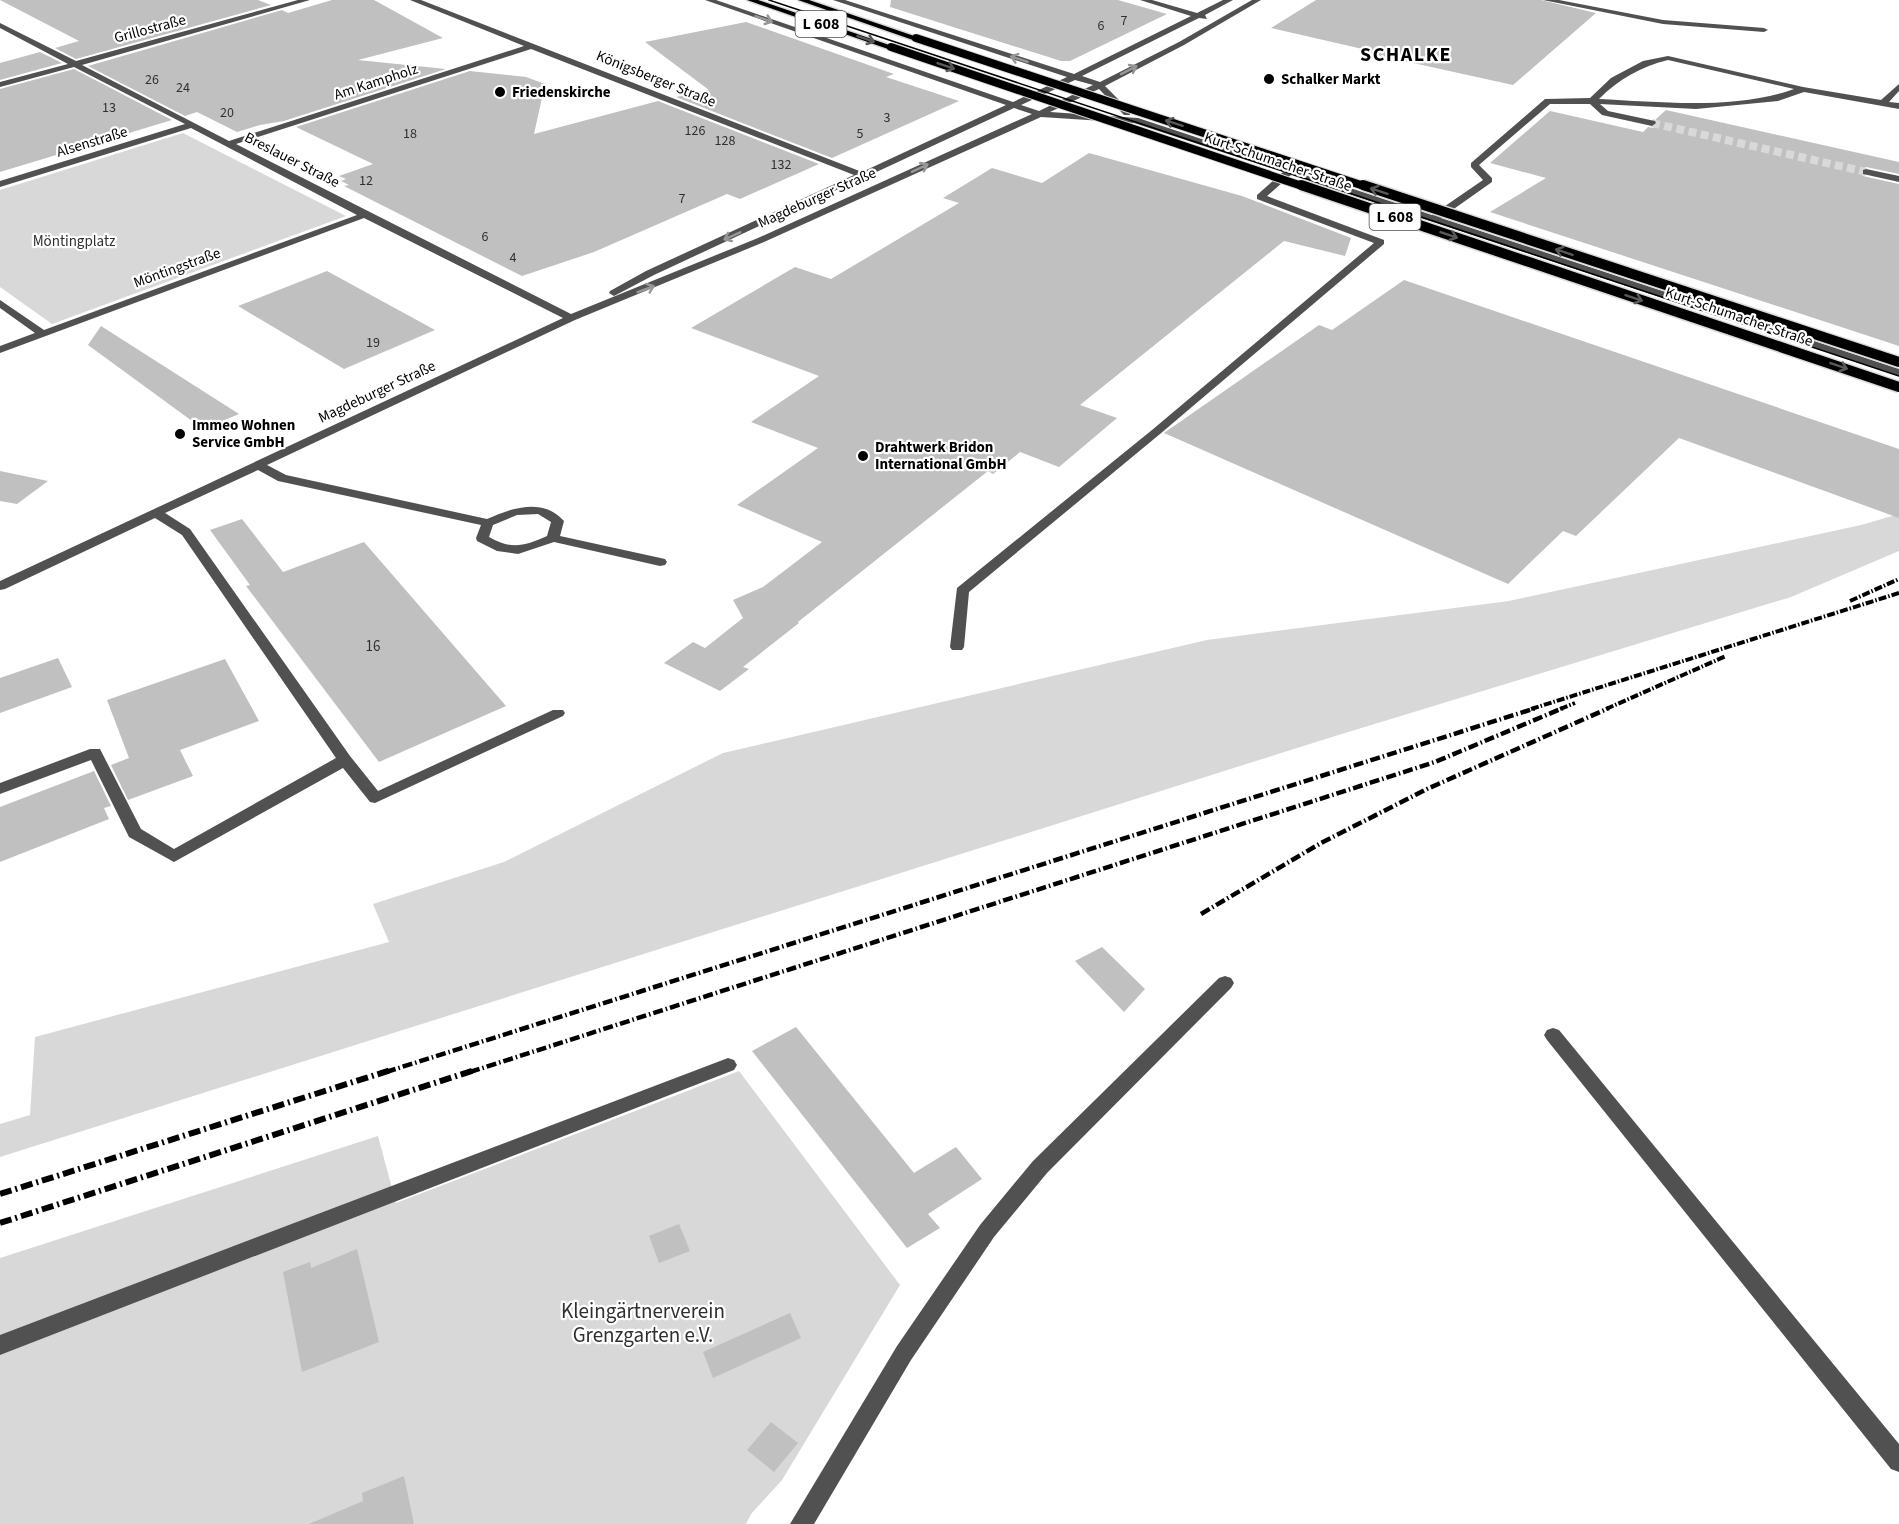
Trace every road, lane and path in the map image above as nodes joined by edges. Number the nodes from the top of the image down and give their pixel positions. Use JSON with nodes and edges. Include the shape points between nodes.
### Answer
{"nodes":[{"id":1,"x":306,"y":0,"type":"edge"},
{"id":2,"x":414,"y":0,"type":"edge"},
{"id":3,"x":709,"y":0,"type":"edge"},
{"id":4,"x":751,"y":0,"type":"edge"},
{"id":5,"x":802,"y":0,"type":"edge"},
{"id":6,"x":837,"y":0,"type":"edge"},
{"id":7,"x":1144,"y":0,"type":"edge"},
{"id":8,"x":1229,"y":0,"type":"edge"},
{"id":9,"x":1257,"y":0,"type":"edge"},
{"id":10,"x":1547,"y":0,"type":"edge"},
{"id":11,"x":1199,"y":16,"type":"junction"},
{"id":12,"x":1222,"y":21,"type":"junction"},
{"id":13,"x":0,"y":25,"type":"edge"},
{"id":14,"x":1764,"y":30,"type":"dead end"},
{"id":15,"x":534,"y":45,"type":"junction"},
{"id":16,"x":74,"y":64,"type":"junction"},
{"id":17,"x":1074,"y":77,"type":"junction"},
{"id":18,"x":0,"y":85,"type":"edge"},
{"id":19,"x":1100,"y":85,"type":"junction"},
{"id":20,"x":1899,"y":86,"type":"edge"},
{"id":21,"x":1803,"y":89,"type":"junction"},
{"id":22,"x":1592,"y":101,"type":"junction"},
{"id":23,"x":1884,"y":102,"type":"junction"},
{"id":24,"x":1013,"y":105,"type":"junction"},
{"id":25,"x":1899,"y":106,"type":"edge"},
{"id":26,"x":1039,"y":114,"type":"junction"},
{"id":27,"x":1135,"y":120,"type":"junction"},
{"id":28,"x":1652,"y":123,"type":"tunnel mouth"},
{"id":29,"x":192,"y":125,"type":"junction"},
{"id":30,"x":227,"y":144,"type":"junction"},
{"id":31,"x":1289,"y":172,"type":"junction"},
{"id":32,"x":1866,"y":172,"type":"tunnel mouth"},
{"id":33,"x":862,"y":176,"type":"junction"},
{"id":34,"x":1899,"y":179,"type":"edge"},
{"id":35,"x":0,"y":184,"type":"edge"},
{"id":36,"x":886,"y":184,"type":"junction"},
{"id":37,"x":364,"y":215,"type":"junction"},
{"id":38,"x":1433,"y":219,"type":"junction"},
{"id":39,"x":0,"y":303,"type":"edge"},
{"id":40,"x":572,"y":318,"type":"junction"},
{"id":41,"x":43,"y":334,"type":"junction"},
{"id":42,"x":0,"y":350,"type":"edge"},
{"id":43,"x":1899,"y":362,"type":"edge"},
{"id":44,"x":1899,"y":373,"type":"edge"},
{"id":45,"x":1899,"y":387,"type":"edge"},
{"id":46,"x":258,"y":465,"type":"junction"},
{"id":47,"x":156,"y":513,"type":"junction"},
{"id":48,"x":488,"y":523,"type":"junction"},
{"id":49,"x":553,"y":538,"type":"junction"},
{"id":50,"x":660,"y":562,"type":"dead end"},
{"id":51,"x":2,"y":582,"type":"edge"},
{"id":52,"x":957,"y":647,"type":"dead end"},
{"id":53,"x":558,"y":713,"type":"dead end"},
{"id":54,"x":345,"y":760,"type":"junction"},
{"id":55,"x":0,"y":789,"type":"edge"},
{"id":56,"x":1225,"y":982,"type":"dead end"},
{"id":57,"x":1553,"y":1035,"type":"dead end"},
{"id":58,"x":728,"y":1065,"type":"dead end"},
{"id":59,"x":0,"y":1345,"type":"edge"},
{"id":60,"x":1899,"y":1461,"type":"edge"},
{"id":61,"x":801,"y":1524,"type":"edge"}],
"edges":[{"from":1,"to":16,"type":"street","name":"Grillostraße"},
{"from":2,"to":15,"type":"street","name":"Königsberger Straße"},
{"from":3,"to":24,"type":"street","one_way":true},
{"from":4,"to":45,"type":"main road","name":"Kurt-Schumacher-Straße","number":"L 608","one_way":true,"bridge":true},
{"from":43,"to":5,"type":"main road","name":"Kurt-Schumacher-Straße","number":"L 608","one_way":true,"bridge":true},
{"from":17,"to":6,"type":"street","one_way":true},
{"from":7,"to":11,"type":"street"},
{"from":8,"to":11,"type":"street"},
{"from":9,"to":12,"type":"street"},
{"from":10,"to":14,"type":"street","via":[[1663,22]]},
{"from":11,"to":12,"type":"street"},
{"from":11,"to":17,"type":"street"},
{"from":19,"to":12,"type":"street","one_way":true},
{"from":13,"to":16,"type":"street","name":"Breslauer Straße"},
{"from":15,"to":30,"type":"street","name":"Am Kampholz"},
{"from":15,"to":33,"type":"street","name":"Königsberger Straße"},
{"from":16,"to":18,"type":"street","name":"Grillostraße"},
{"from":16,"to":29,"type":"street","name":"Breslauer Straße"},
{"from":17,"to":19,"type":"street"},
{"from":17,"to":24,"type":"street"},
{"from":19,"to":26,"type":"street"},
{"from":19,"to":27,"type":"street"},
{"from":20,"to":23,"type":"street"},
{"from":21,"to":22,"type":"street","via":[[1778,98],[1696,106]]},
{"from":21,"to":22,"type":"street","via":[[1668,58],[1646,63],[1614,80]]},
{"from":21,"to":23,"type":"street"},
{"from":22,"to":28,"type":"street","via":[[1605,112]]},
{"from":22,"to":38,"type":"street","via":[[1548,101],[1474,165],[1489,180]]},
{"from":23,"to":25,"type":"street"},
{"from":24,"to":26,"type":"street"},
{"from":24,"to":33,"type":"street","name":"Magdeburger Straße"},
{"from":26,"to":27,"type":"street"},
{"from":36,"to":26,"type":"street","name":"Magdeburger Straße","one_way":true},
{"from":27,"to":31,"type":"street"},
{"from":29,"to":30,"type":"street","name":"Breslauer Straße"},
{"from":29,"to":35,"type":"street","name":"Alsenstraße"},
{"from":30,"to":37,"type":"street","name":"Breslauer Straße"},
{"from":31,"to":38,"type":"street"},
{"from":31,"to":52,"type":"street","via":[[1260,197],[1381,242],[962,591]]},
{"from":32,"to":34,"type":"street"},
{"from":33,"to":36,"type":"street","name":"Königsberger Straße"},
{"from":33,"to":40,"type":"street","name":"Magdeburger Straße","one_way":true,"via":[[650,273]]},
{"from":40,"to":36,"type":"street","name":"Magdeburger Straße","one_way":true,"via":[[667,281]]},
{"from":37,"to":40,"type":"street","name":"Breslauer Straße"},
{"from":37,"to":41,"type":"street","name":"Möntingstraße"},
{"from":38,"to":44,"type":"street"},
{"from":39,"to":41,"type":"street"},
{"from":40,"to":46,"type":"street","name":"Magdeburger Straße"},
{"from":41,"to":42,"type":"street","name":"Möntingstraße"},
{"from":46,"to":47,"type":"street","name":"Magdeburger Straße"},
{"from":46,"to":48,"type":"street","via":[[282,478]]},
{"from":47,"to":51,"type":"street","name":"Magdeburger Straße"},
{"from":47,"to":54,"type":"street","via":[[186,532]]},
{"from":48,"to":49,"type":"street","via":[[515,511],[541,510],[558,521]]},
{"from":48,"to":49,"type":"street","via":[[482,538],[499,550],[525,551]]},
{"from":49,"to":50,"type":"street"},
{"from":53,"to":54,"type":"street","via":[[375,798]]},
{"from":54,"to":55,"type":"street","via":[[174,856],[135,833],[95,753]]},
{"from":56,"to":61,"type":"street","via":[[1040,1167],[987,1232],[904,1353]]},
{"from":57,"to":60,"type":"street"},
{"from":58,"to":59,"type":"street"}]}
